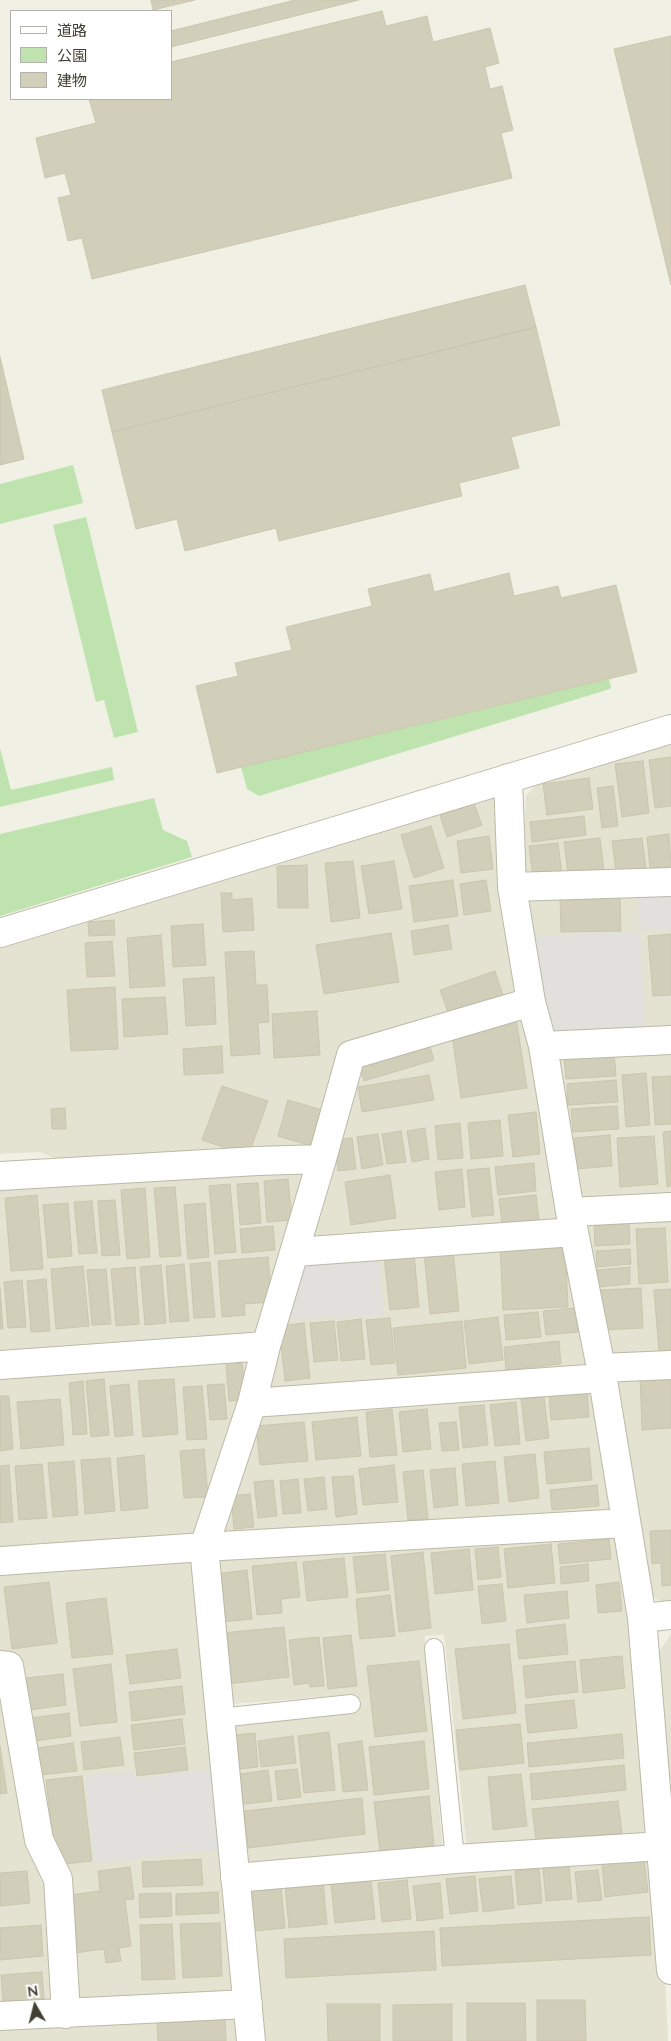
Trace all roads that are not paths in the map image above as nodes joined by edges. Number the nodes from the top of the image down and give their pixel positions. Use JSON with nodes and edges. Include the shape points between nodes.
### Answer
{"nodes":[{"id":1,"x":671,"y":729,"type":"edge"},
{"id":2,"x":508,"y":778,"type":"junction"},
{"id":3,"x":671,"y":882,"type":"edge"},
{"id":4,"x":512,"y":887,"type":"junction"},
{"id":5,"x":0,"y":933,"type":"edge"},
{"id":6,"x":531,"y":1002,"type":"junction"},
{"id":7,"x":671,"y":1040,"type":"edge"},
{"id":8,"x":543,"y":1046,"type":"junction"},
{"id":9,"x":322,"y":1159,"type":"junction"},
{"id":10,"x":0,"y":1176,"type":"edge"},
{"id":11,"x":671,"y":1207,"type":"edge"},
{"id":12,"x":572,"y":1222,"type":"junction"},
{"id":13,"x":295,"y":1252,"type":"junction"},
{"id":14,"x":266,"y":1346,"type":"junction"},
{"id":15,"x":0,"y":1365,"type":"edge"},
{"id":16,"x":671,"y":1365,"type":"edge"},
{"id":17,"x":601,"y":1373,"type":"junction"},
{"id":18,"x":252,"y":1403,"type":"junction"},
{"id":19,"x":626,"y":1523,"type":"junction"},
{"id":20,"x":204,"y":1547,"type":"junction"},
{"id":21,"x":0,"y":1561,"type":"edge"},
{"id":22,"x":671,"y":1616,"type":"edge"},
{"id":23,"x":642,"y":1618,"type":"junction"},
{"id":24,"x":434,"y":1648,"type":"dead end"},
{"id":25,"x":0,"y":1666,"type":"edge"},
{"id":26,"x":351,"y":1704,"type":"dead end"},
{"id":27,"x":219,"y":1718,"type":"junction"},
{"id":28,"x":664,"y":1809,"type":"edge"},
{"id":29,"x":662,"y":1846,"type":"junction"},
{"id":30,"x":455,"y":1860,"type":"junction"},
{"id":31,"x":235,"y":1878,"type":"junction"},
{"id":32,"x":671,"y":1970,"type":"edge"},
{"id":33,"x":248,"y":2004,"type":"junction"},
{"id":34,"x":66,"y":2014,"type":"junction"},
{"id":35,"x":0,"y":2016,"type":"edge"},
{"id":36,"x":251,"y":2041,"type":"edge"}],
"edges":[{"from":1,"to":2,"type":"street"},
{"from":2,"to":4,"type":"street"},
{"from":2,"to":5,"type":"street"},
{"from":3,"to":4,"type":"street"},
{"from":4,"to":6,"type":"street"},
{"from":6,"to":8,"type":"street"},
{"from":6,"to":9,"type":"street","via":[[351,1055]]},
{"from":7,"to":8,"type":"street"},
{"from":8,"to":12,"type":"street"},
{"from":9,"to":10,"type":"street"},
{"from":9,"to":13,"type":"street"},
{"from":11,"to":12,"type":"street"},
{"from":12,"to":13,"type":"street"},
{"from":12,"to":17,"type":"street"},
{"from":13,"to":14,"type":"street"},
{"from":14,"to":15,"type":"street"},
{"from":14,"to":18,"type":"street"},
{"from":16,"to":17,"type":"street"},
{"from":17,"to":18,"type":"street"},
{"from":17,"to":19,"type":"street"},
{"from":18,"to":20,"type":"street"},
{"from":19,"to":20,"type":"street"},
{"from":19,"to":23,"type":"street"},
{"from":20,"to":21,"type":"street"},
{"from":20,"to":27,"type":"street"},
{"from":22,"to":23,"type":"street"},
{"from":23,"to":28,"type":"street"},
{"from":24,"to":30,"type":"lane"},
{"from":25,"to":34,"type":"street","via":[[9,1666],[39,1840],[58,1879]]},
{"from":26,"to":27,"type":"lane"},
{"from":27,"to":31,"type":"street"},
{"from":28,"to":29,"type":"street"},
{"from":29,"to":30,"type":"street"},
{"from":29,"to":32,"type":"street"},
{"from":30,"to":31,"type":"street"},
{"from":31,"to":33,"type":"street"},
{"from":33,"to":34,"type":"street"},
{"from":33,"to":36,"type":"street"},
{"from":34,"to":35,"type":"street"}]}
